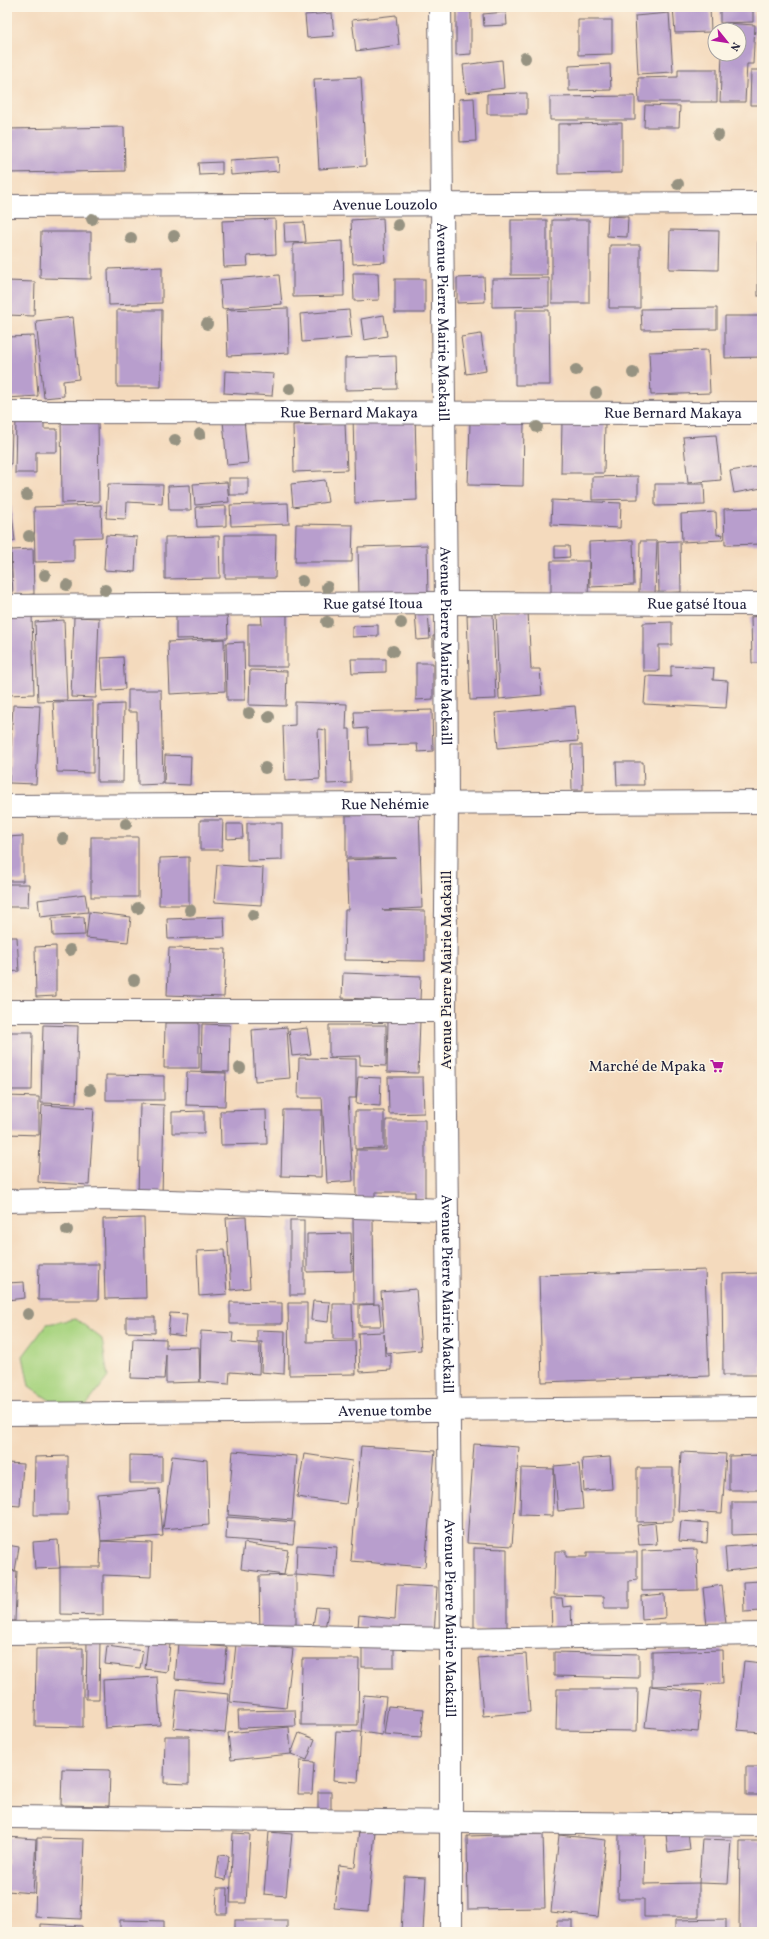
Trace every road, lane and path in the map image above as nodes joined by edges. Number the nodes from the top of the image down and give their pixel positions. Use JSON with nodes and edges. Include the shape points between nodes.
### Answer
{"nodes":[{"id":1,"x":440,"y":7,"type":"edge"},
{"id":2,"x":762,"y":203,"type":"edge"},
{"id":3,"x":442,"y":205,"type":"junction"},
{"id":4,"x":7,"y":206,"type":"edge"},
{"id":5,"x":7,"y":412,"type":"edge"},
{"id":6,"x":444,"y":413,"type":"junction"},
{"id":7,"x":762,"y":413,"type":"edge"},
{"id":8,"x":446,"y":603,"type":"junction"},
{"id":9,"x":762,"y":604,"type":"edge"},
{"id":10,"x":7,"y":606,"type":"edge"},
{"id":11,"x":762,"y":802,"type":"edge"},
{"id":12,"x":447,"y":804,"type":"junction"},
{"id":13,"x":7,"y":806,"type":"edge"},
{"id":14,"x":7,"y":1011,"type":"edge"},
{"id":15,"x":445,"y":1011,"type":"junction"},
{"id":16,"x":7,"y":1201,"type":"edge"},
{"id":17,"x":446,"y":1210,"type":"junction"},
{"id":18,"x":762,"y":1407,"type":"edge"},
{"id":19,"x":448,"y":1411,"type":"junction"},
{"id":20,"x":7,"y":1414,"type":"edge"},
{"id":21,"x":7,"y":1633,"type":"edge"},
{"id":22,"x":762,"y":1634,"type":"edge"},
{"id":23,"x":451,"y":1640,"type":"junction"},
{"id":24,"x":7,"y":1817,"type":"edge"},
{"id":25,"x":450,"y":1821,"type":"junction"},
{"id":26,"x":762,"y":1825,"type":"edge"},
{"id":27,"x":450,"y":1932,"type":"edge"}],
"edges":[{"from":1,"to":3,"type":"street","name":"Avenue Pierre Mairie Mackaill"},
{"from":2,"to":3,"type":"street","name":"Avenue Louzolo"},
{"from":3,"to":4,"type":"street","name":"Avenue Louzolo"},
{"from":3,"to":6,"type":"street","name":"Avenue Pierre Mairie Mackaill"},
{"from":5,"to":6,"type":"street","name":"Rue Bernard Makaya"},
{"from":6,"to":7,"type":"street","name":"Rue Bernard Makaya"},
{"from":6,"to":8,"type":"street","name":"Avenue Pierre Mairie Mackaill"},
{"from":8,"to":9,"type":"street","name":"Rue gatsé Itoua"},
{"from":8,"to":10,"type":"street","name":"Rue gatsé Itoua"},
{"from":8,"to":12,"type":"street","name":"Avenue Pierre Mairie Mackaill"},
{"from":11,"to":12,"type":"street","name":"Rue Nehémie"},
{"from":12,"to":13,"type":"street","name":"Rue Nehémie"},
{"from":12,"to":15,"type":"street","name":"Avenue Pierre Mairie Mackaill"},
{"from":14,"to":15,"type":"street"},
{"from":15,"to":17,"type":"street","name":"Avenue Pierre Mairie Mackaill"},
{"from":16,"to":17,"type":"street","via":[[108,1199]]},
{"from":17,"to":19,"type":"street","name":"Avenue Pierre Mairie Mackaill"},
{"from":18,"to":19,"type":"street","name":"Avenue tombe"},
{"from":19,"to":20,"type":"street","name":"Avenue tombe"},
{"from":19,"to":23,"type":"street","name":"Avenue Pierre Mairie Mackaill"},
{"from":21,"to":23,"type":"street","via":[[111,1632]]},
{"from":22,"to":23,"type":"street"},
{"from":23,"to":25,"type":"street","name":"Avenue Pierre Mairie Mackaill"},
{"from":24,"to":25,"type":"street"},
{"from":25,"to":26,"type":"street"},
{"from":25,"to":27,"type":"street","name":"Avenue Pierre Mairie Mackaill"}]}
